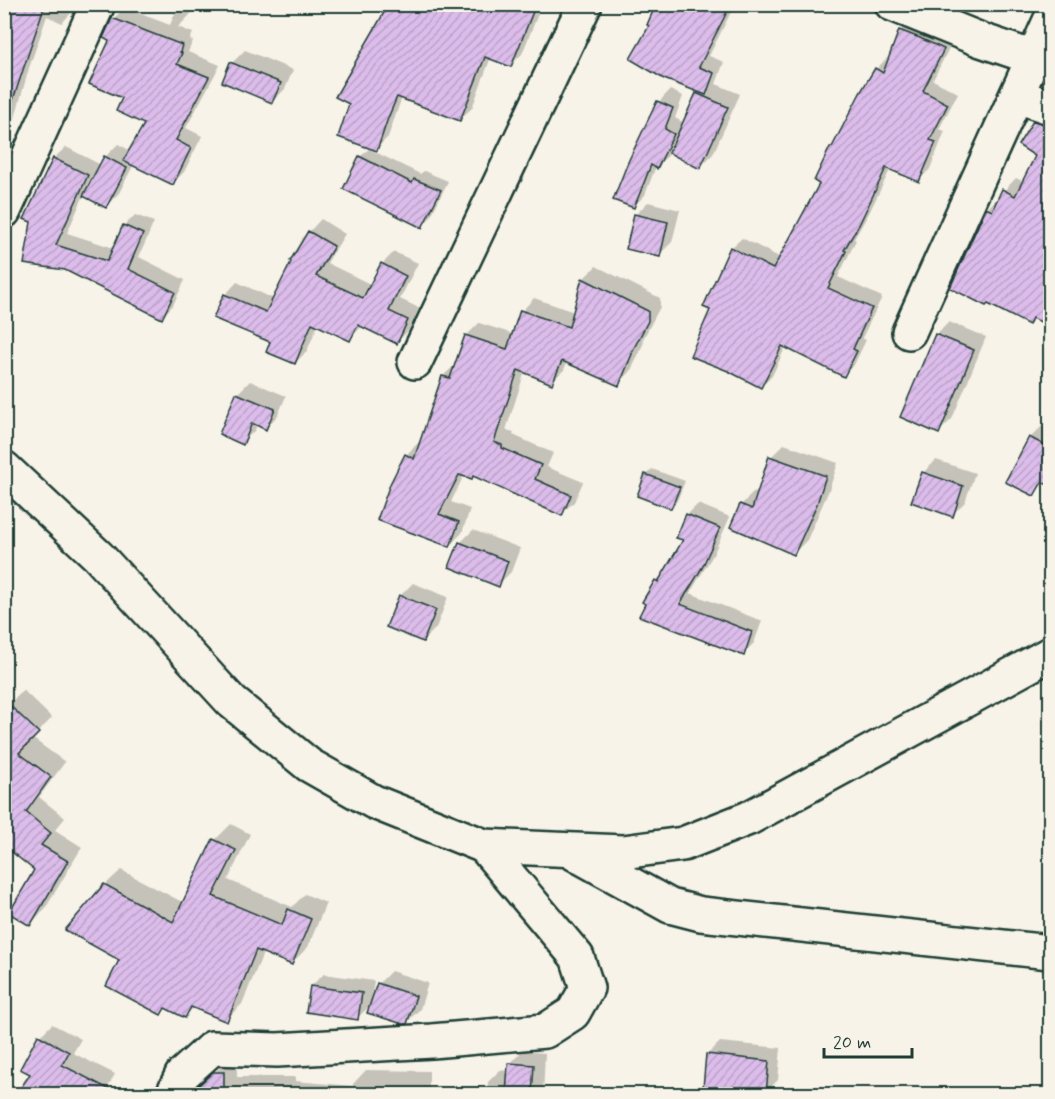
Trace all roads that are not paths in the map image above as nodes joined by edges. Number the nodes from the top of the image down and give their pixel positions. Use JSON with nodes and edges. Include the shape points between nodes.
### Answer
{"nodes":[{"id":1,"x":98,"y":4,"type":"edge"},
{"id":2,"x":585,"y":4,"type":"edge"},
{"id":3,"x":892,"y":4,"type":"edge"},
{"id":4,"x":1050,"y":21,"type":"edge"},
{"id":5,"x":1034,"y":58,"type":"junction"},
{"id":6,"x":1017,"y":96,"type":"junction"},
{"id":7,"x":1050,"y":107,"type":"edge"},
{"id":8,"x":4,"y":211,"type":"edge"},
{"id":9,"x":909,"y":332,"type":"dead end"},
{"id":10,"x":415,"y":362,"type":"dead end"},
{"id":11,"x":4,"y":468,"type":"edge"},
{"id":12,"x":1050,"y":654,"type":"edge"},
{"id":13,"x":484,"y":846,"type":"junction"},
{"id":14,"x":569,"y":850,"type":"junction"},
{"id":15,"x":1050,"y":952,"type":"edge"},
{"id":16,"x":173,"y":1095,"type":"edge"}],
"edges":[{"from":1,"to":8,"type":"street"},
{"from":2,"to":10,"type":"street"},
{"from":3,"to":5,"type":"street"},
{"from":4,"to":5,"type":"street"},
{"from":5,"to":6,"type":"street"},
{"from":6,"to":7,"type":"street"},
{"from":6,"to":9,"type":"street"},
{"from":11,"to":13,"type":"street","via":[[98,556],[232,702],[309,765],[374,802]]},
{"from":12,"to":14,"type":"street","via":[[748,818],[683,844],[623,852]]},
{"from":13,"to":14,"type":"street"},
{"from":13,"to":16,"type":"street","via":[[577,957],[587,988],[573,1013],[545,1031],[277,1050],[212,1048],[182,1075]]},
{"from":14,"to":15,"type":"street","via":[[670,906],[701,914]]}]}
